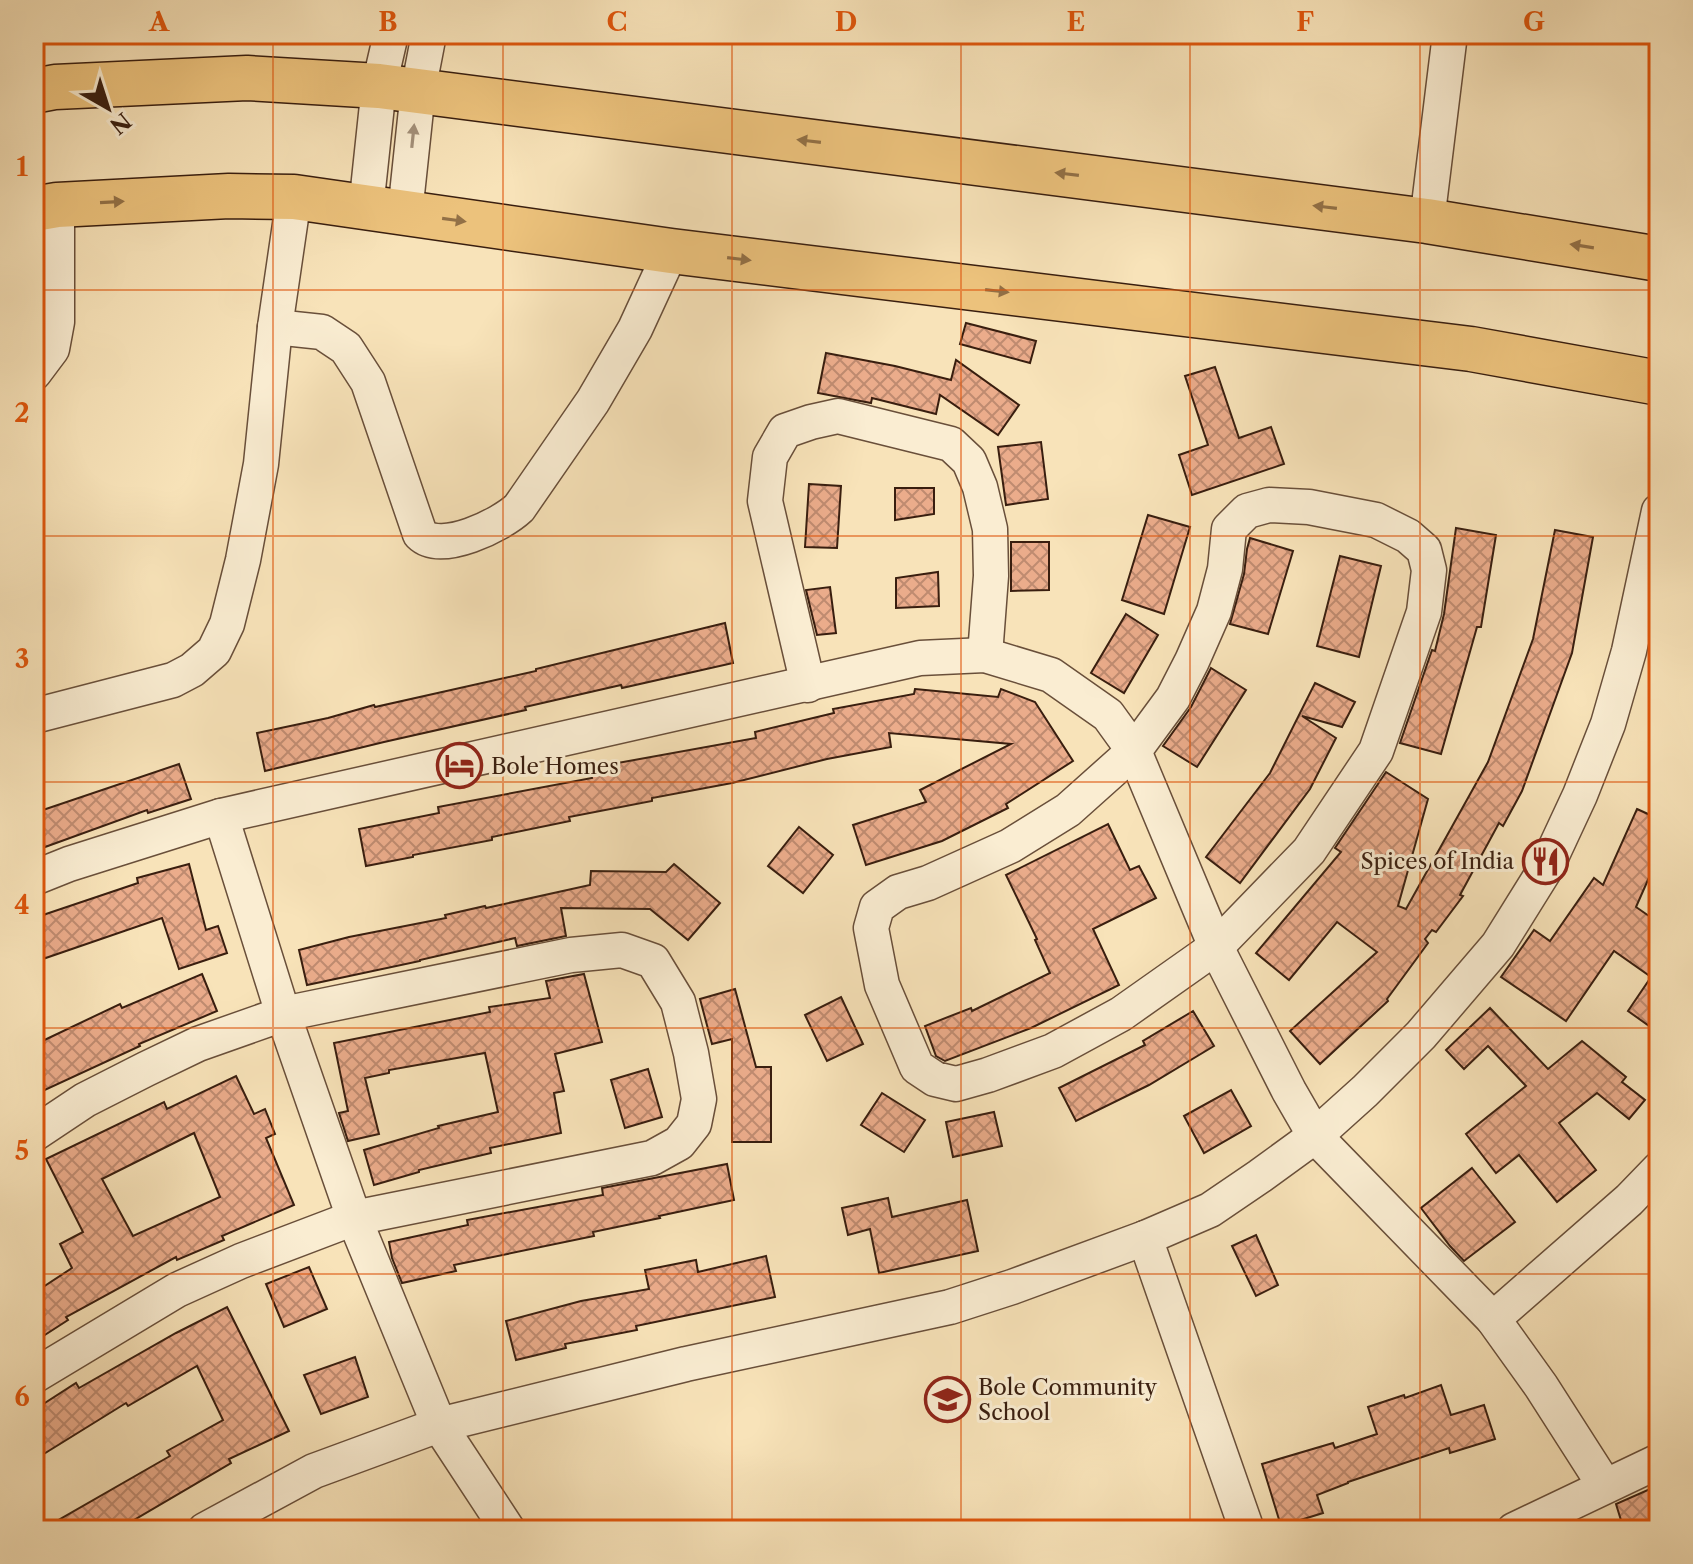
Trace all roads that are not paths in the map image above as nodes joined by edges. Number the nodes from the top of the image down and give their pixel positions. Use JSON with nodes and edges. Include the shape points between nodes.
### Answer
{"nodes":[{"id":1,"x":391,"y":34,"type":"edge"},
{"id":2,"x":429,"y":34,"type":"edge"},
{"id":3,"x":1450,"y":34,"type":"edge"},
{"id":4,"x":399,"y":88,"type":"junction"},
{"id":5,"x":34,"y":91,"type":"edge"},
{"id":6,"x":294,"y":197,"type":"junction"},
{"id":7,"x":46,"y":207,"type":"edge"},
{"id":8,"x":386,"y":211,"type":"junction"},
{"id":9,"x":1427,"y":221,"type":"junction"},
{"id":10,"x":671,"y":251,"type":"junction"},
{"id":11,"x":1659,"y":259,"type":"edge"},
{"id":12,"x":275,"y":327,"type":"junction"},
{"id":13,"x":34,"y":373,"type":"edge"},
{"id":14,"x":1659,"y":383,"type":"edge"},
{"id":15,"x":1659,"y":511,"type":"edge"},
{"id":16,"x":1644,"y":652,"type":"edge"},
{"id":17,"x":985,"y":655,"type":"junction"},
{"id":18,"x":808,"y":685,"type":"junction"},
{"id":19,"x":34,"y":716,"type":"edge"},
{"id":20,"x":1134,"y":751,"type":"junction"},
{"id":21,"x":221,"y":816,"type":"junction"},
{"id":22,"x":34,"y":878,"type":"edge"},
{"id":23,"x":1216,"y":947,"type":"junction"},
{"id":24,"x":283,"y":1014,"type":"junction"},
{"id":25,"x":34,"y":1134,"type":"edge"},
{"id":26,"x":1315,"y":1136,"type":"junction"},
{"id":27,"x":1659,"y":1169,"type":"edge"},
{"id":28,"x":354,"y":1218,"type":"junction"},
{"id":29,"x":1145,"y":1238,"type":"junction"},
{"id":30,"x":1493,"y":1319,"type":"junction"},
{"id":31,"x":34,"y":1376,"type":"edge"},
{"id":32,"x":439,"y":1425,"type":"junction"},
{"id":33,"x":1659,"y":1461,"type":"edge"},
{"id":34,"x":1605,"y":1486,"type":"junction"},
{"id":35,"x":205,"y":1530,"type":"edge"},
{"id":36,"x":508,"y":1530,"type":"edge"},
{"id":37,"x":1247,"y":1530,"type":"edge"},
{"id":38,"x":1514,"y":1530,"type":"edge"}],
"edges":[{"from":1,"to":4,"type":"street"},
{"from":2,"to":4,"type":"street"},
{"from":3,"to":9,"type":"street"},
{"from":4,"to":5,"type":"main road","via":[[247,78]]},
{"from":4,"to":8,"type":"street"},
{"from":9,"to":4,"type":"main road","one_way":true},
{"from":7,"to":6,"type":"main road","one_way":true},
{"from":6,"to":8,"type":"main road"},
{"from":6,"to":12,"type":"street"},
{"from":7,"to":13,"type":"street","via":[[57,322],[52,349]]},
{"from":8,"to":10,"type":"main road","one_way":true},
{"from":11,"to":9,"type":"main road","one_way":true},
{"from":10,"to":12,"type":"street","via":[[635,329],[593,401],[519,508],[490,528],[457,539],[436,542],[420,534],[368,382],[346,348],[322,332]]},
{"from":10,"to":14,"type":"main road","one_way":true,"via":[[1471,349]]},
{"from":12,"to":19,"type":"street","via":[[261,464],[227,624],[214,651],[173,680]]},
{"from":15,"to":16,"type":"street"},
{"from":16,"to":26,"type":"street","via":[[1546,868],[1498,945],[1421,1035]]},
{"from":17,"to":18,"type":"street","via":[[920,658]]},
{"from":17,"to":18,"type":"street","via":[[990,529],[969,461],[951,444],[838,416],[785,431],[770,457],[765,501]]},
{"from":17,"to":20,"type":"street","via":[[1051,675],[1108,715]]},
{"from":18,"to":21,"type":"street"},
{"from":20,"to":23,"type":"street"},
{"from":20,"to":23,"type":"street","via":[[1068,810],[1010,846],[898,892],[877,907],[871,928],[882,985],[917,1067],[956,1084],[1053,1051],[1121,1014]]},
{"from":20,"to":23,"type":"street","via":[[1173,698],[1192,661],[1214,611],[1229,529],[1247,511],[1269,505],[1309,507],[1376,520],[1424,550],[1429,570],[1424,612],[1376,751],[1309,851]]},
{"from":21,"to":22,"type":"street"},
{"from":21,"to":24,"type":"street"},
{"from":23,"to":26,"type":"street"},
{"from":24,"to":25,"type":"street","via":[[146,1069]]},
{"from":24,"to":28,"type":"street"},
{"from":24,"to":28,"type":"street","via":[[571,955],[622,950],[653,961],[678,1002],[699,1099],[694,1124],[679,1143],[652,1158]]},
{"from":26,"to":29,"type":"street","via":[[1210,1210]]},
{"from":26,"to":30,"type":"street"},
{"from":27,"to":30,"type":"street"},
{"from":28,"to":31,"type":"street","via":[[177,1290]]},
{"from":28,"to":32,"type":"street"},
{"from":29,"to":32,"type":"street","via":[[950,1307]]},
{"from":29,"to":37,"type":"street"},
{"from":30,"to":34,"type":"street"},
{"from":32,"to":35,"type":"street","via":[[314,1471]]},
{"from":32,"to":36,"type":"street"},
{"from":33,"to":34,"type":"street"},
{"from":34,"to":38,"type":"street"}]}
